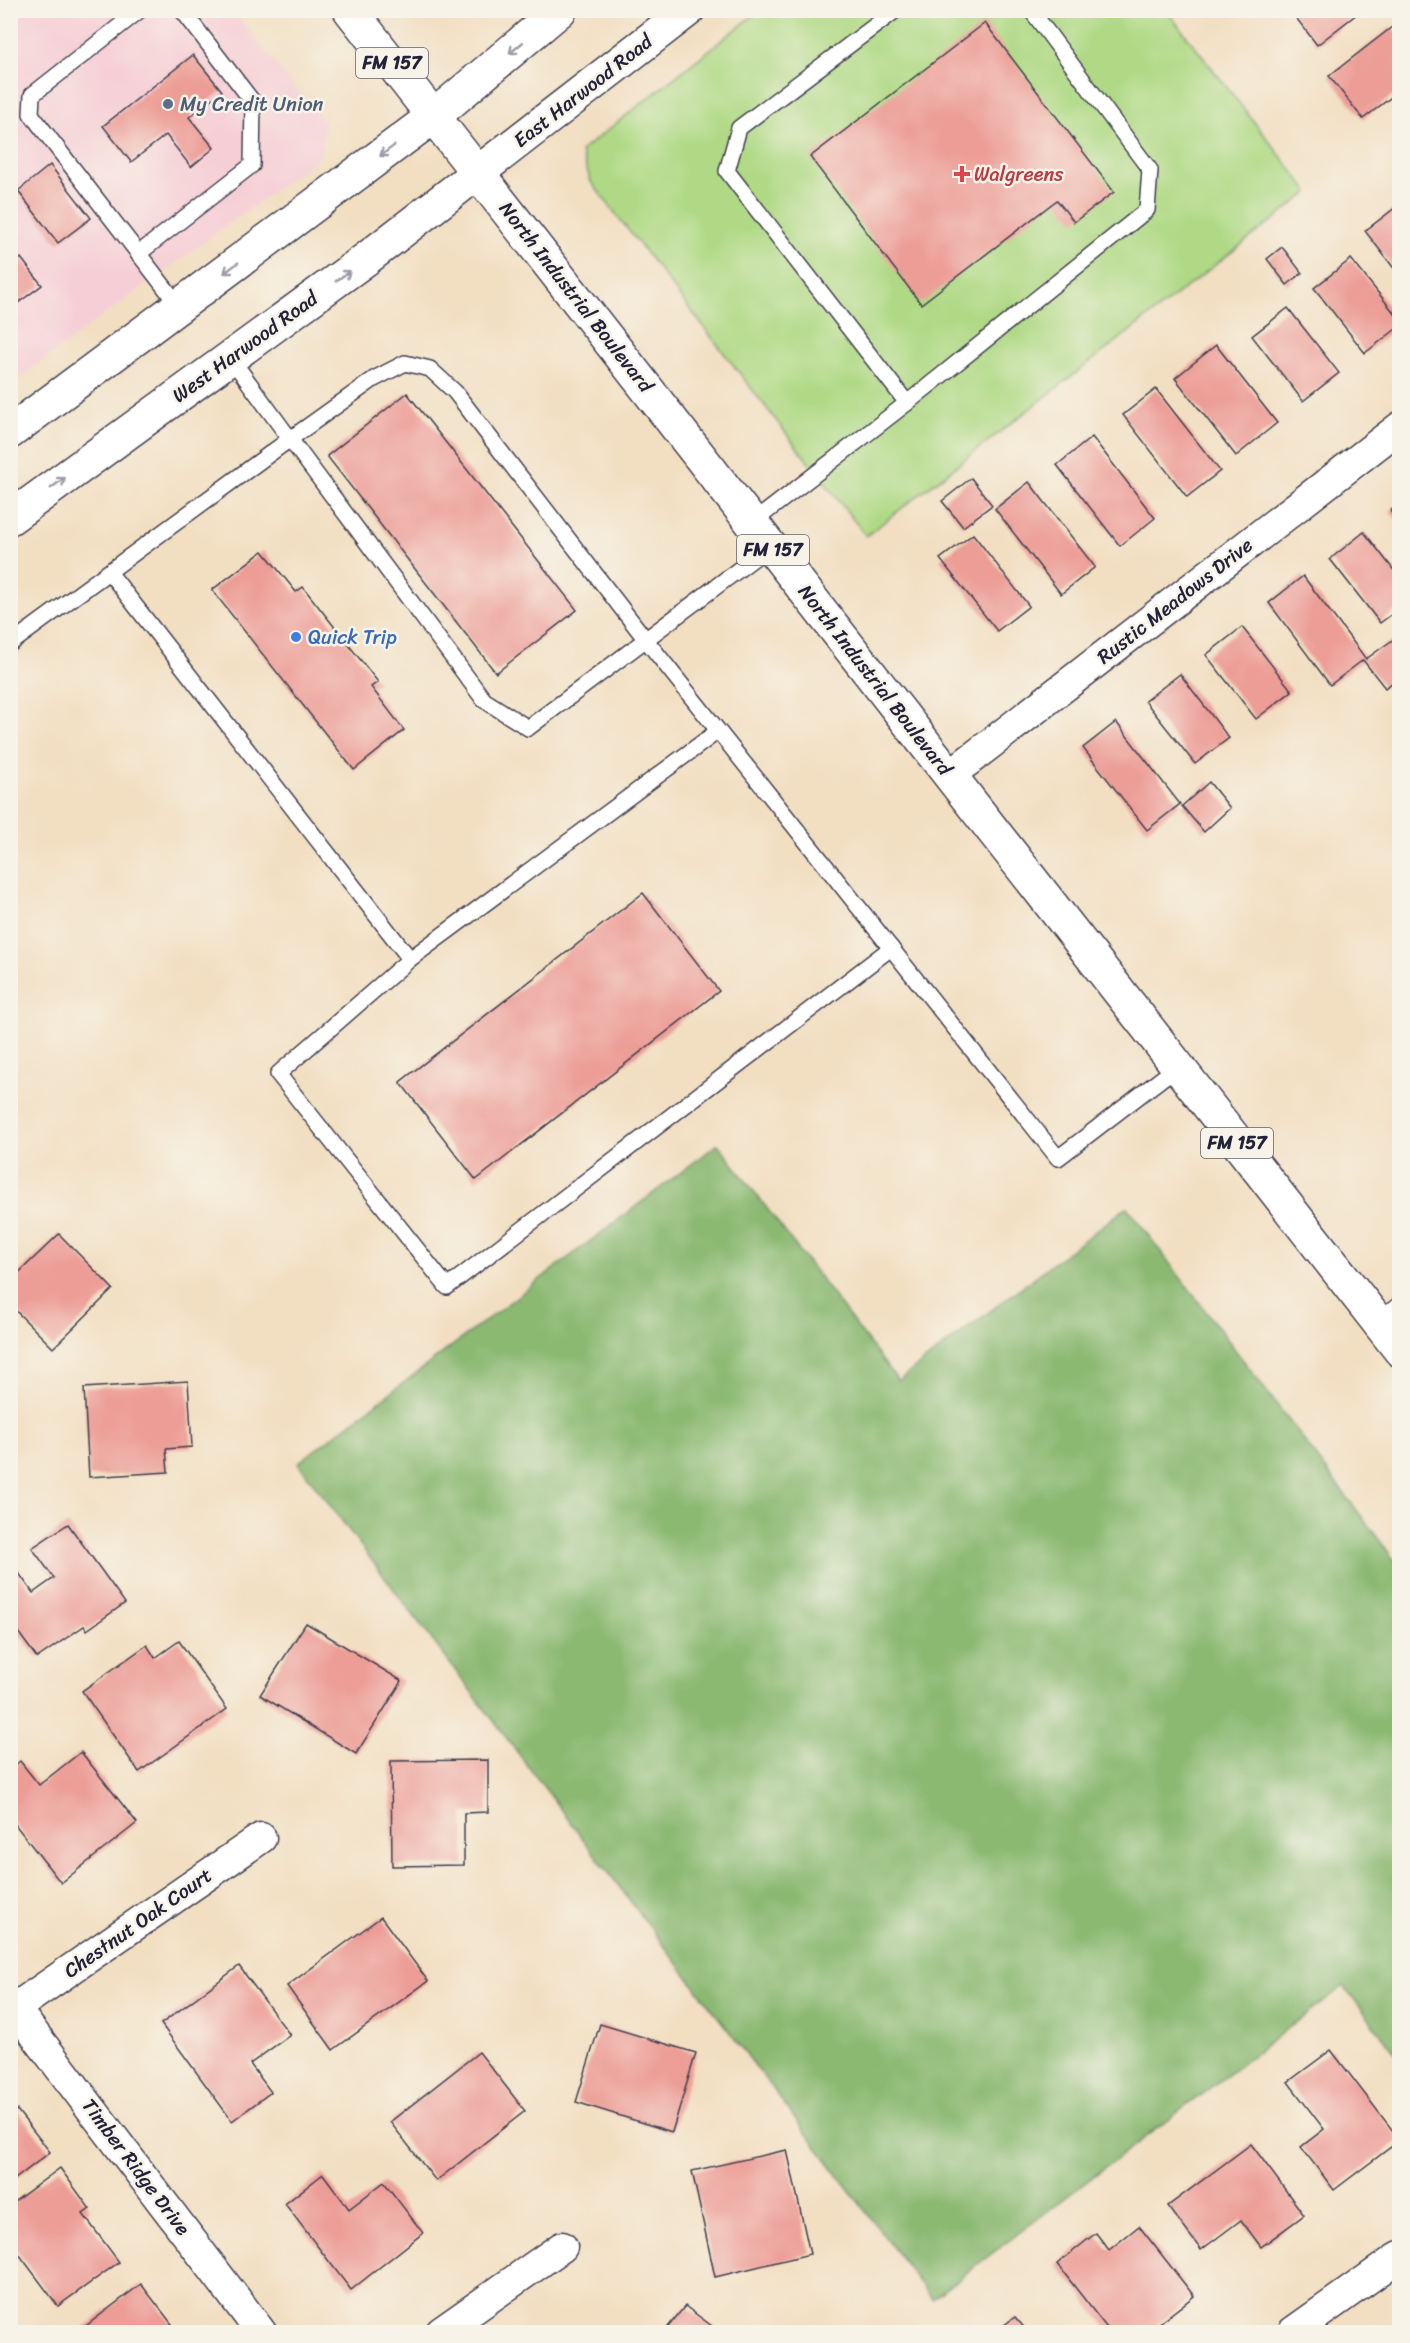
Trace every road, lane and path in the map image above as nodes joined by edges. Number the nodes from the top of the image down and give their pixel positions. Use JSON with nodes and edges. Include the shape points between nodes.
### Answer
{"nodes":[{"id":1,"x":140,"y":10,"type":"edge"},
{"id":2,"x":182,"y":10,"type":"edge"},
{"id":3,"x":350,"y":10,"type":"edge"},
{"id":4,"x":560,"y":10,"type":"edge"},
{"id":5,"x":688,"y":10,"type":"edge"},
{"id":6,"x":896,"y":10,"type":"edge"},
{"id":7,"x":1031,"y":10,"type":"edge"},
{"id":8,"x":434,"y":116,"type":"junction"},
{"id":9,"x":478,"y":172,"type":"junction"},
{"id":10,"x":138,"y":254,"type":"junction"},
{"id":11,"x":179,"y":306,"type":"junction"},
{"id":12,"x":230,"y":357,"type":"junction"},
{"id":13,"x":908,"y":403,"type":"junction"},
{"id":14,"x":1400,"y":427,"type":"edge"},
{"id":15,"x":10,"y":432,"type":"edge"},
{"id":16,"x":290,"y":439,"type":"junction"},
{"id":17,"x":10,"y":518,"type":"edge"},
{"id":18,"x":761,"y":534,"type":"junction"},
{"id":19,"x":109,"y":572,"type":"junction"},
{"id":20,"x":646,"y":640,"type":"junction"},
{"id":21,"x":10,"y":644,"type":"edge"},
{"id":22,"x":718,"y":731,"type":"junction"},
{"id":23,"x":950,"y":775,"type":"junction"},
{"id":24,"x":891,"y":948,"type":"junction"},
{"id":25,"x":410,"y":959,"type":"junction"},
{"id":26,"x":1178,"y":1066,"type":"junction"},
{"id":27,"x":1388,"y":1313,"type":"edge"},
{"id":28,"x":1400,"y":1350,"type":"edge"},
{"id":29,"x":261,"y":1838,"type":"dead end"},
{"id":30,"x":13,"y":2005,"type":"edge"},
{"id":31,"x":562,"y":2247,"type":"dead end"},
{"id":32,"x":1400,"y":2256,"type":"edge"},
{"id":33,"x":261,"y":2332,"type":"edge"},
{"id":34,"x":441,"y":2332,"type":"edge"},
{"id":35,"x":1293,"y":2332,"type":"edge"}],
"edges":[{"from":1,"to":10,"type":"lane","via":[[32,95],[30,114]]},
{"from":2,"to":10,"type":"lane","via":[[254,102],[252,165]]},
{"from":3,"to":8,"type":"main road","name":"North Industrial Boulevard","number":"FM 157"},
{"from":4,"to":8,"type":"main road","one_way":true},
{"from":5,"to":9,"type":"main road","name":"East Harwood Road"},
{"from":6,"to":13,"type":"lane","via":[[740,128],[726,171]]},
{"from":7,"to":13,"type":"lane","via":[[1150,170],[1147,210]]},
{"from":8,"to":9,"type":"main road","name":"North Industrial Boulevard","number":"FM 157"},
{"from":8,"to":11,"type":"main road","one_way":true},
{"from":12,"to":9,"type":"main road","name":"West Harwood Road","one_way":true},
{"from":9,"to":18,"type":"main road","name":"North Industrial Boulevard","number":"FM 157"},
{"from":10,"to":11,"type":"lane"},
{"from":11,"to":15,"type":"main road"},
{"from":12,"to":16,"type":"lane"},
{"from":17,"to":12,"type":"main road","name":"West Harwood Road","one_way":true},
{"from":13,"to":18,"type":"lane"},
{"from":14,"to":23,"type":"street","name":"Rustic Meadows Drive"},
{"from":16,"to":19,"type":"lane"},
{"from":16,"to":20,"type":"lane","via":[[374,379],[405,363],[430,369],[455,392]]},
{"from":16,"to":20,"type":"lane","via":[[484,700],[528,728]]},
{"from":18,"to":20,"type":"lane"},
{"from":18,"to":23,"type":"main road","name":"North Industrial Boulevard","number":"FM 157"},
{"from":19,"to":21,"type":"lane"},
{"from":19,"to":25,"type":"lane"},
{"from":20,"to":22,"type":"lane"},
{"from":22,"to":24,"type":"lane"},
{"from":22,"to":25,"type":"lane"},
{"from":23,"to":26,"type":"main road","name":"North Industrial Boulevard","number":"FM 157"},
{"from":24,"to":25,"type":"lane","via":[[447,1287],[278,1074]]},
{"from":24,"to":26,"type":"lane","via":[[1058,1158]]},
{"from":26,"to":27,"type":"main road","name":"North Industrial Boulevard","number":"FM 157"},
{"from":27,"to":28,"type":"main road","name":"North Industrial Boulevard","number":"FM 157"},
{"from":29,"to":30,"type":"street","name":"Chestnut Oak Court"},
{"from":30,"to":33,"type":"street","name":"Timber Ridge Drive"},
{"from":31,"to":34,"type":"street"},
{"from":32,"to":35,"type":"street"}]}
